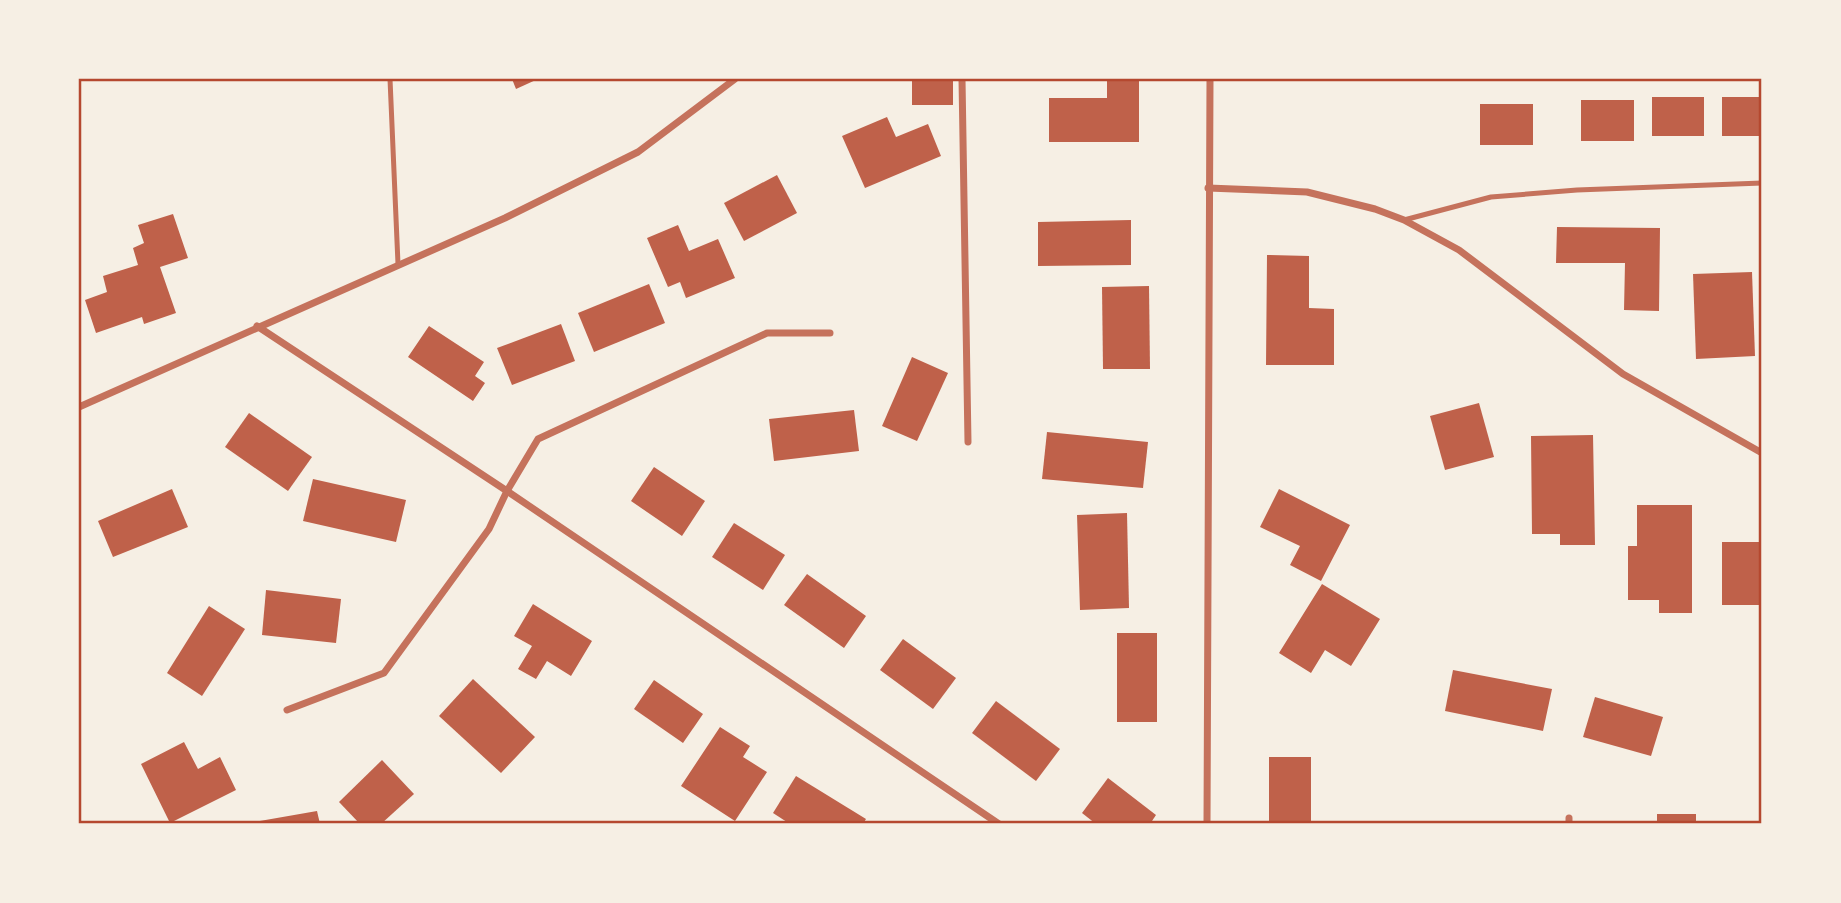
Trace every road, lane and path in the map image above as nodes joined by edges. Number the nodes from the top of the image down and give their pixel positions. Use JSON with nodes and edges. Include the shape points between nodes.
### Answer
{"nodes":[{"id":1,"x":390,"y":79,"type":"edge"},
{"id":2,"x":736,"y":79,"type":"edge"},
{"id":3,"x":962,"y":79,"type":"edge"},
{"id":4,"x":1210,"y":79,"type":"edge"},
{"id":5,"x":1762,"y":183,"type":"edge"},
{"id":6,"x":1208,"y":188,"type":"junction"},
{"id":7,"x":1404,"y":220,"type":"junction"},
{"id":8,"x":398,"y":264,"type":"junction"},
{"id":9,"x":257,"y":326,"type":"junction"},
{"id":10,"x":830,"y":333,"type":"dead end"},
{"id":11,"x":79,"y":407,"type":"edge"},
{"id":12,"x":968,"y":442,"type":"dead end"},
{"id":13,"x":1762,"y":453,"type":"edge"},
{"id":14,"x":507,"y":491,"type":"junction"},
{"id":15,"x":287,"y":710,"type":"dead end"},
{"id":16,"x":999,"y":824,"type":"edge"},
{"id":17,"x":1207,"y":824,"type":"edge"}],
"edges":[{"from":1,"to":8,"type":"lane"},
{"from":2,"to":8,"type":"street","via":[[638,152],[505,218]]},
{"from":3,"to":12,"type":"street"},
{"from":4,"to":6,"type":"street"},
{"from":5,"to":7,"type":"lane","via":[[1491,197]]},
{"from":6,"to":7,"type":"street","via":[[1307,192]]},
{"from":6,"to":17,"type":"street"},
{"from":7,"to":13,"type":"street","via":[[1459,250],[1623,374]]},
{"from":8,"to":9,"type":"street"},
{"from":9,"to":11,"type":"street"},
{"from":9,"to":14,"type":"street"},
{"from":10,"to":14,"type":"street","via":[[768,333],[538,439]]},
{"from":14,"to":15,"type":"street","via":[[489,529],[384,673]]},
{"from":14,"to":16,"type":"street"}]}
